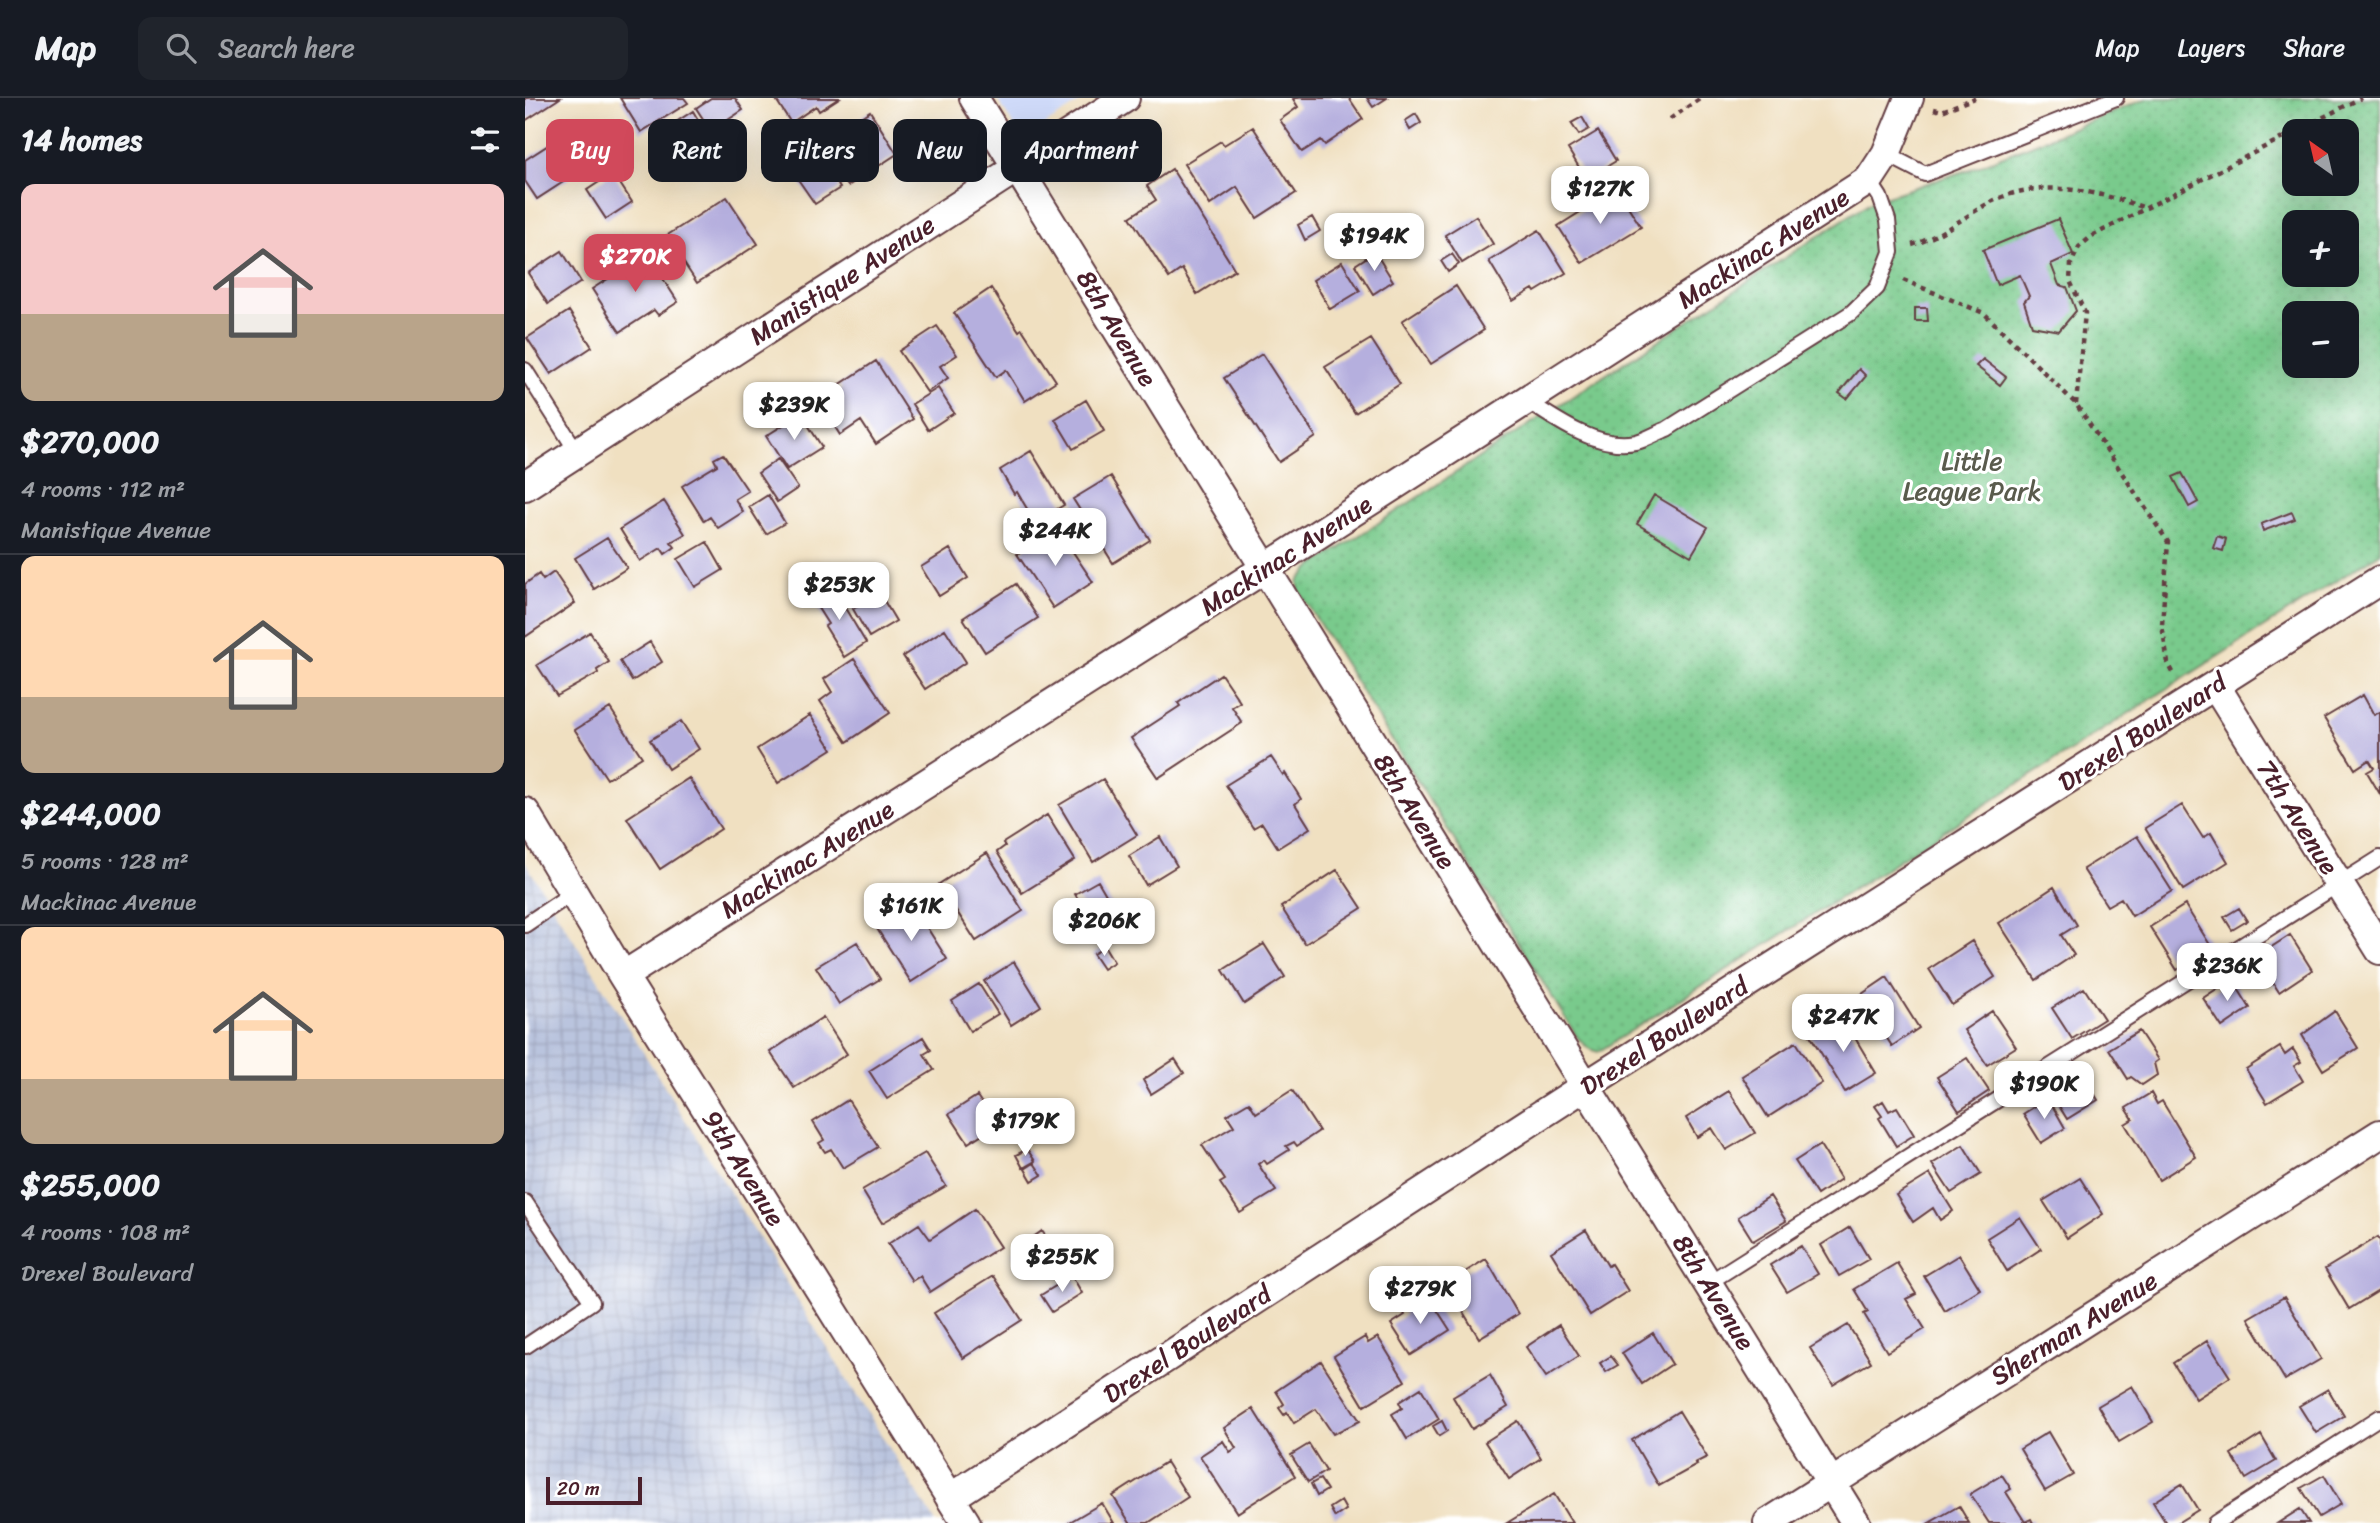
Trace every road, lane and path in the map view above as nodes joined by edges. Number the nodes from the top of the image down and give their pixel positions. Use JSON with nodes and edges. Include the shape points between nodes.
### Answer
{"nodes":[{"id":1,"x":974,"y":98,"type":"edge"},
{"id":2,"x":1125,"y":98,"type":"edge"},
{"id":3,"x":1701,"y":98,"type":"edge"},
{"id":4,"x":1975,"y":98,"type":"edge"},
{"id":5,"x":2116,"y":98,"type":"edge"},
{"id":6,"x":2361,"y":98,"type":"edge"},
{"id":7,"x":1921,"y":103,"type":"edge"},
{"id":8,"x":1092,"y":119,"type":"edge"},
{"id":9,"x":1670,"y":119,"type":"dead end"},
{"id":10,"x":2320,"y":119,"type":"edge"},
{"id":11,"x":2282,"y":139,"type":"edge"},
{"id":12,"x":1001,"y":140,"type":"edge"},
{"id":13,"x":1886,"y":154,"type":"junction"},
{"id":14,"x":1001,"y":177,"type":"edge"},
{"id":15,"x":1869,"y":180,"type":"junction"},
{"id":16,"x":1028,"y":182,"type":"edge"},
{"id":17,"x":2146,"y":208,"type":"junction"},
{"id":18,"x":1891,"y":251,"type":"junction"},
{"id":19,"x":1883,"y":272,"type":"junction"},
{"id":20,"x":525,"y":370,"type":"edge"},
{"id":21,"x":1526,"y":400,"type":"junction"},
{"id":22,"x":2076,"y":404,"type":"junction"},
{"id":23,"x":577,"y":452,"type":"junction"},
{"id":24,"x":525,"y":485,"type":"edge"},
{"id":25,"x":1264,"y":569,"type":"junction"},
{"id":26,"x":2380,"y":580,"type":"edge"},
{"id":27,"x":2215,"y":685,"type":"junction"},
{"id":28,"x":2189,"y":702,"type":"junction"},
{"id":29,"x":525,"y":811,"type":"edge"},
{"id":30,"x":2380,"y":858,"type":"edge"},
{"id":31,"x":2339,"y":884,"type":"junction"},
{"id":32,"x":573,"y":892,"type":"junction"},
{"id":33,"x":525,"y":925,"type":"edge"},
{"id":34,"x":2380,"y":950,"type":"edge"},
{"id":35,"x":623,"y":976,"type":"junction"},
{"id":36,"x":1587,"y":1085,"type":"junction"},
{"id":37,"x":2380,"y":1134,"type":"edge"},
{"id":38,"x":525,"y":1202,"type":"edge"},
{"id":39,"x":1708,"y":1283,"type":"junction"},
{"id":40,"x":525,"y":1345,"type":"edge"},
{"id":41,"x":2380,"y":1416,"type":"edge"},
{"id":42,"x":1831,"y":1483,"type":"junction"},
{"id":43,"x":950,"y":1498,"type":"junction"},
{"id":44,"x":966,"y":1523,"type":"edge"},
{"id":45,"x":1768,"y":1523,"type":"edge"},
{"id":46,"x":1856,"y":1523,"type":"edge"},
{"id":47,"x":2215,"y":1523,"type":"edge"}],
"edges":[{"from":1,"to":12,"type":"street","name":"8th Avenue"},
{"from":2,"to":8,"type":"street","name":"Manistique Avenue"},
{"from":3,"to":9,"type":"path"},
{"from":4,"to":7,"type":"path","via":[[1942,111]]},
{"from":5,"to":13,"type":"lane","via":[[1925,174]]},
{"from":6,"to":10,"type":"path"},
{"from":7,"to":13,"type":"street","name":"Mackinac Avenue"},
{"from":11,"to":17,"type":"path"},
{"from":13,"to":15,"type":"street","name":"Mackinac Avenue"},
{"from":14,"to":23,"type":"street","name":"Manistique Avenue"},
{"from":15,"to":18,"type":"lane","via":[[1888,220]]},
{"from":15,"to":21,"type":"street","name":"Mackinac Avenue"},
{"from":16,"to":25,"type":"street","name":"8th Avenue"},
{"from":17,"to":18,"type":"path","via":[[2062,188],[2029,189],[1994,200],[1931,239]]},
{"from":17,"to":22,"type":"path","via":[[2092,236],[2079,247],[2071,264],[2070,281],[2085,313]]},
{"from":18,"to":19,"type":"lane"},
{"from":19,"to":21,"type":"lane","via":[[1877,288],[1851,313],[1667,429],[1636,442],[1584,434],[1560,424]]},
{"from":19,"to":22,"type":"path","via":[[1984,313]]},
{"from":20,"to":23,"type":"lane"},
{"from":21,"to":25,"type":"street","name":"Mackinac Avenue"},
{"from":22,"to":28,"type":"path","via":[[2168,542],[2162,625],[2168,663]]},
{"from":23,"to":24,"type":"street","name":"Manistique Avenue"},
{"from":25,"to":35,"type":"street","name":"Mackinac Avenue"},
{"from":25,"to":36,"type":"street","name":"8th Avenue"},
{"from":26,"to":27,"type":"street","name":"Drexel Boulevard"},
{"from":27,"to":28,"type":"street","name":"Drexel Boulevard"},
{"from":27,"to":31,"type":"street","name":"7th Avenue"},
{"from":28,"to":36,"type":"street","name":"Drexel Boulevard"},
{"from":29,"to":32,"type":"street","name":"9th Avenue"},
{"from":30,"to":31,"type":"lane"},
{"from":31,"to":34,"type":"street","name":"7th Avenue"},
{"from":31,"to":39,"type":"lane"},
{"from":32,"to":33,"type":"lane"},
{"from":32,"to":35,"type":"street","name":"9th Avenue"},
{"from":35,"to":43,"type":"street","name":"9th Avenue"},
{"from":36,"to":39,"type":"street","name":"8th Avenue"},
{"from":36,"to":43,"type":"street","name":"Drexel Boulevard"},
{"from":37,"to":42,"type":"street","name":"Sherman Avenue"},
{"from":38,"to":40,"type":"lane","via":[[592,1302]]},
{"from":39,"to":42,"type":"street","name":"8th Avenue"},
{"from":41,"to":47,"type":"lane"},
{"from":42,"to":45,"type":"street","name":"Sherman Avenue"},
{"from":42,"to":46,"type":"street","name":"8th Avenue"},
{"from":43,"to":44,"type":"street","name":"9th Avenue"}]}
